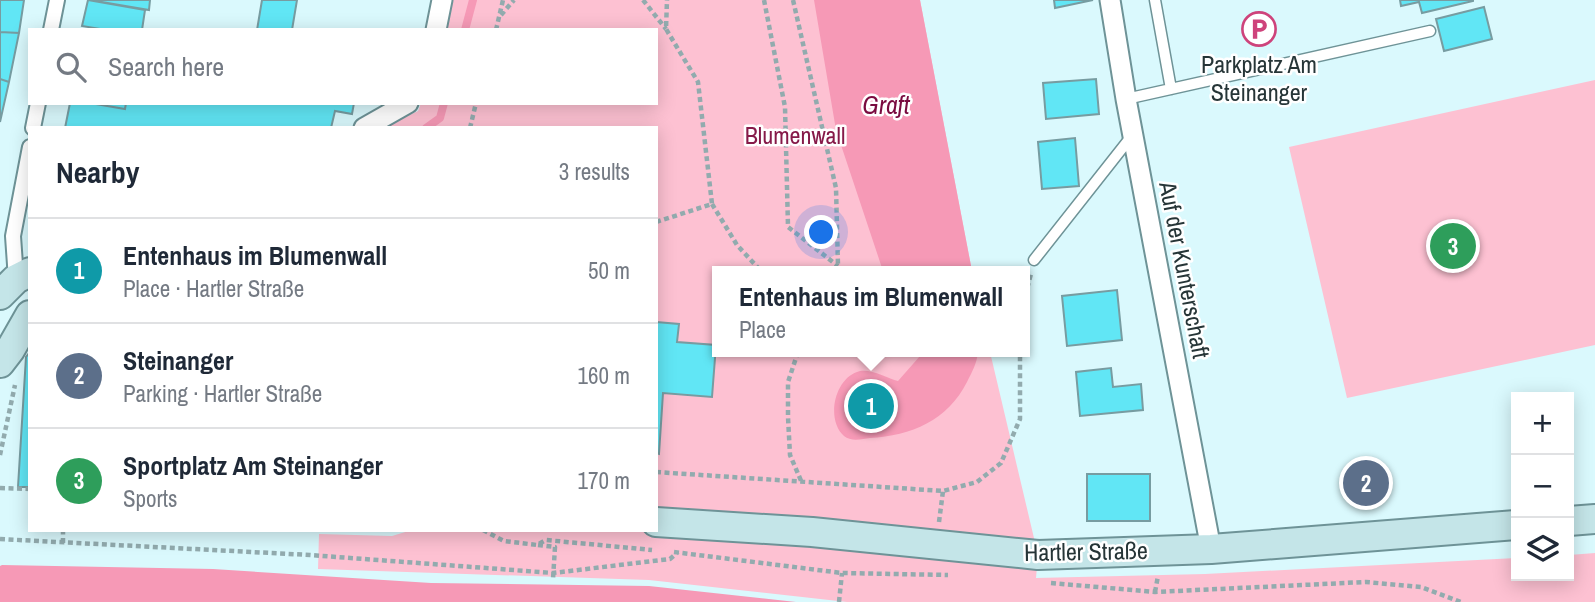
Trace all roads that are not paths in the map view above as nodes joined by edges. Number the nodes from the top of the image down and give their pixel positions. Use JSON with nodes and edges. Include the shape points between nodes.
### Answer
{"nodes":[{"id":1,"x":57,"y":0,"type":"edge"},
{"id":2,"x":442,"y":0,"type":"edge"},
{"id":3,"x":1110,"y":0,"type":"edge"},
{"id":4,"x":1155,"y":0,"type":"edge"},
{"id":5,"x":51,"y":28,"type":"edge"},
{"id":6,"x":436,"y":28,"type":"edge"},
{"id":7,"x":1430,"y":31,"type":"dead end"},
{"id":8,"x":1171,"y":89,"type":"junction"},
{"id":9,"x":1126,"y":99,"type":"junction"},
{"id":10,"x":38,"y":105,"type":"edge"},
{"id":11,"x":404,"y":105,"type":"edge"},
{"id":12,"x":33,"y":126,"type":"edge"},
{"id":13,"x":368,"y":126,"type":"edge"},
{"id":14,"x":1133,"y":135,"type":"junction"},
{"id":15,"x":28,"y":157,"type":"edge"},
{"id":16,"x":1034,"y":260,"type":"dead end"},
{"id":17,"x":11,"y":281,"type":"edge"},
{"id":18,"x":28,"y":318,"type":"edge"},
{"id":19,"x":9,"y":369,"type":"edge"},
{"id":20,"x":1595,"y":519,"type":"edge"},
{"id":21,"x":1574,"y":521,"type":"edge"},
{"id":22,"x":668,"y":523,"type":"edge"},
{"id":23,"x":1511,"y":525,"type":"edge"},
{"id":24,"x":1211,"y":549,"type":"junction"}],
"edges":[{"from":1,"to":5,"type":"street"},
{"from":2,"to":6,"type":"street"},
{"from":3,"to":9,"type":"street","name":"Auf der Kunterschaft"},
{"from":4,"to":8,"type":"lane"},
{"from":7,"to":8,"type":"lane"},
{"from":8,"to":9,"type":"lane"},
{"from":9,"to":14,"type":"street","name":"Auf der Kunterschaft"},
{"from":10,"to":12,"type":"street"},
{"from":11,"to":13,"type":"street"},
{"from":14,"to":16,"type":"lane"},
{"from":14,"to":24,"type":"street","name":"Auf der Kunterschaft"},
{"from":15,"to":17,"type":"street","via":[[13,236]]},
{"from":18,"to":19,"type":"main road","via":[[10,350]]},
{"from":20,"to":21,"type":"main road"},
{"from":22,"to":24,"type":"main road","name":"Hartler Straße","via":[[812,531],[1038,555]]},
{"from":23,"to":24,"type":"main road","name":"Hartler Straße"}]}
